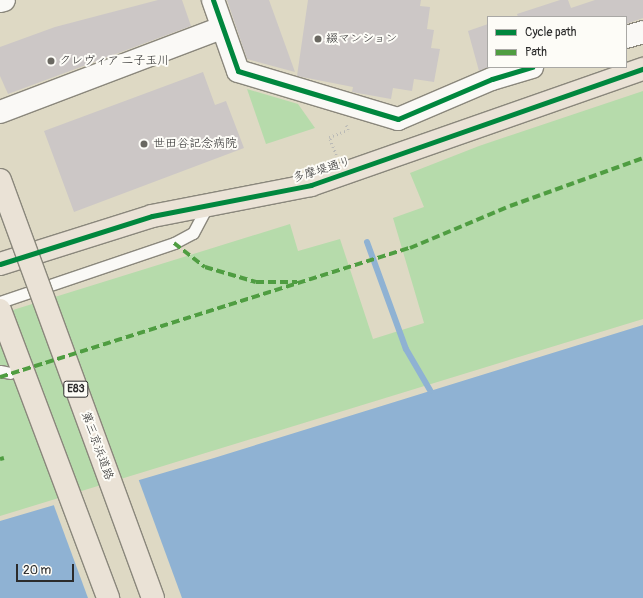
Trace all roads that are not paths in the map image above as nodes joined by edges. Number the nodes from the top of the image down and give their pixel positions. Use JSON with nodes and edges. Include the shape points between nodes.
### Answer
{"nodes":[{"id":1,"x":4,"y":0,"type":"edge"},
{"id":2,"x":213,"y":0,"type":"edge"},
{"id":3,"x":0,"y":1,"type":"edge"},
{"id":4,"x":221,"y":28,"type":"junction"},
{"id":5,"x":643,"y":32,"type":"edge"},
{"id":6,"x":627,"y":37,"type":"edge"},
{"id":7,"x":529,"y":68,"type":"edge"},
{"id":8,"x":643,"y":69,"type":"edge"},
{"id":9,"x":0,"y":112,"type":"edge"},
{"id":10,"x":0,"y":180,"type":"edge"},
{"id":11,"x":208,"y":205,"type":"junction"},
{"id":12,"x":0,"y":264,"type":"edge"},
{"id":13,"x":0,"y":302,"type":"edge"},
{"id":14,"x":0,"y":310,"type":"edge"},
{"id":15,"x":108,"y":598,"type":"edge"},
{"id":16,"x":153,"y":598,"type":"edge"}],
"edges":[{"from":1,"to":3,"type":"street"},
{"from":2,"to":4,"type":"street"},
{"from":4,"to":7,"type":"street","via":[[238,71],[398,119],[492,79]]},
{"from":4,"to":9,"type":"street"},
{"from":5,"to":6,"type":"street"},
{"from":8,"to":11,"type":"main road","name":"多摩堤通り","via":[[311,185]]},
{"from":10,"to":16,"type":"main road","name":"第三京浜道路","number":"E83","bridge":true},
{"from":11,"to":12,"type":"main road","name":"多摩堤通り","via":[[152,216]]},
{"from":11,"to":13,"type":"lane","via":[[193,233],[174,243]]},
{"from":14,"to":15,"type":"main road"}]}
